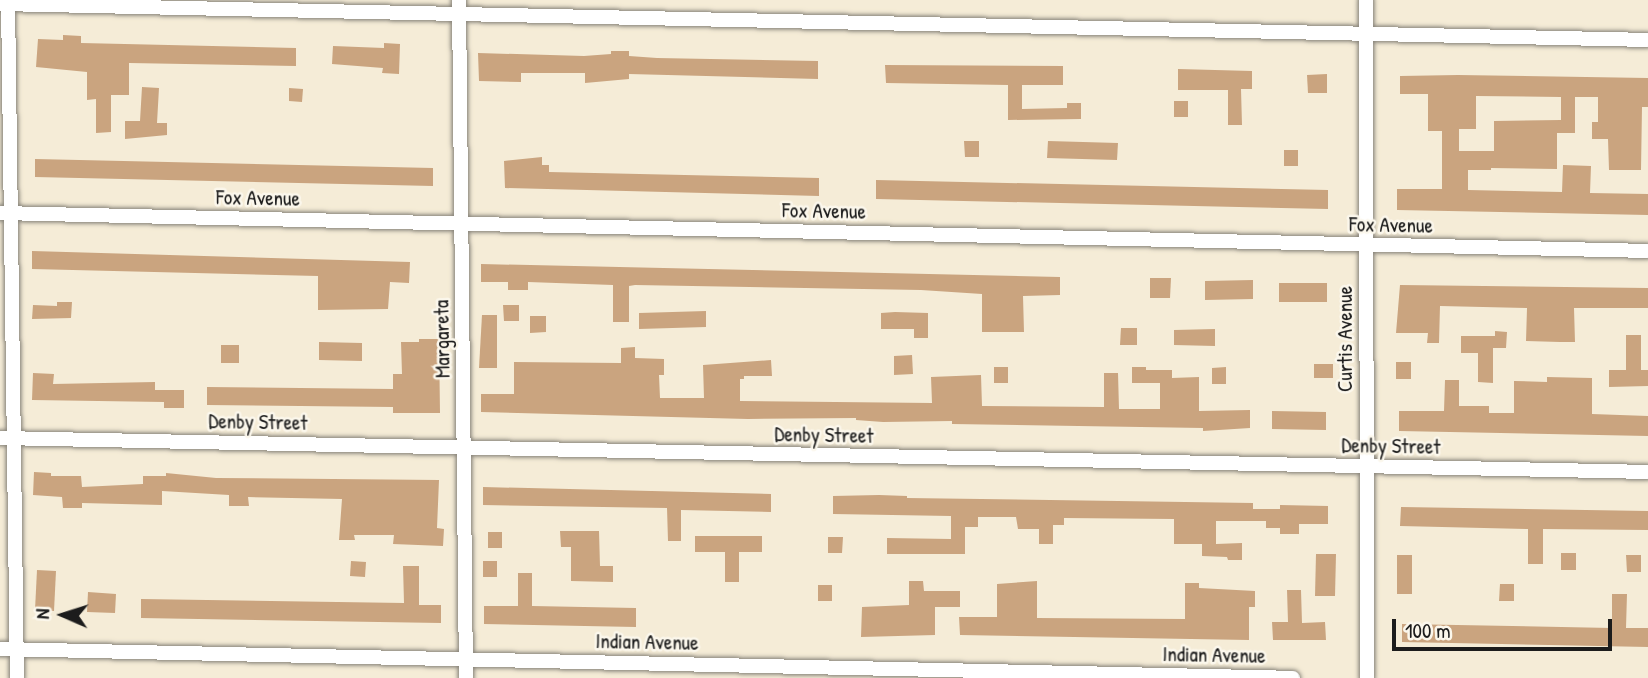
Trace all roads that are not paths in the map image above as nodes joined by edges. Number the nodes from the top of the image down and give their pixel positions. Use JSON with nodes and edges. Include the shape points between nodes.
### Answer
{"nodes":[{"id":1,"x":1366,"y":0,"type":"edge"},
{"id":2,"x":6,"y":3,"type":"edge"},
{"id":3,"x":459,"y":7,"type":"edge"},
{"id":4,"x":1366,"y":35,"type":"junction"},
{"id":5,"x":1648,"y":40,"type":"edge"},
{"id":6,"x":6,"y":213,"type":"edge"},
{"id":7,"x":461,"y":224,"type":"junction"},
{"id":8,"x":1366,"y":245,"type":"junction"},
{"id":9,"x":1648,"y":251,"type":"edge"},
{"id":10,"x":7,"y":438,"type":"edge"},
{"id":11,"x":464,"y":447,"type":"junction"},
{"id":12,"x":1366,"y":467,"type":"junction"},
{"id":13,"x":1648,"y":472,"type":"edge"},
{"id":14,"x":0,"y":649,"type":"edge"},
{"id":15,"x":17,"y":650,"type":"junction"},
{"id":16,"x":466,"y":658,"type":"junction"},
{"id":17,"x":17,"y":678,"type":"edge"},
{"id":18,"x":466,"y":678,"type":"edge"},
{"id":19,"x":1293,"y":678,"type":"edge"},
{"id":20,"x":1367,"y":678,"type":"edge"}],
"edges":[{"from":1,"to":4,"type":"street","name":"Curtis Avenue"},
{"from":2,"to":3,"type":"street"},
{"from":2,"to":6,"type":"street"},
{"from":3,"to":4,"type":"street"},
{"from":3,"to":7,"type":"street","name":"Margareta"},
{"from":4,"to":5,"type":"street"},
{"from":4,"to":8,"type":"street","name":"Curtis Avenue"},
{"from":6,"to":7,"type":"street","name":"Fox Avenue"},
{"from":6,"to":10,"type":"street"},
{"from":7,"to":8,"type":"street","name":"Fox Avenue"},
{"from":7,"to":11,"type":"street","name":"Margareta"},
{"from":8,"to":9,"type":"street","name":"Fox Avenue"},
{"from":8,"to":12,"type":"street","name":"Curtis Avenue"},
{"from":10,"to":11,"type":"street","name":"Denby Street"},
{"from":10,"to":15,"type":"street"},
{"from":11,"to":12,"type":"street","name":"Denby Street"},
{"from":11,"to":16,"type":"street","name":"Margareta"},
{"from":12,"to":13,"type":"street","name":"Denby Street"},
{"from":12,"to":20,"type":"street","name":"Curtis Avenue"},
{"from":14,"to":15,"type":"street","name":"Indian Avenue"},
{"from":15,"to":16,"type":"street","name":"Indian Avenue"},
{"from":15,"to":17,"type":"street"},
{"from":16,"to":18,"type":"street","name":"Margareta"},
{"from":16,"to":19,"type":"street","name":"Indian Avenue"}]}
